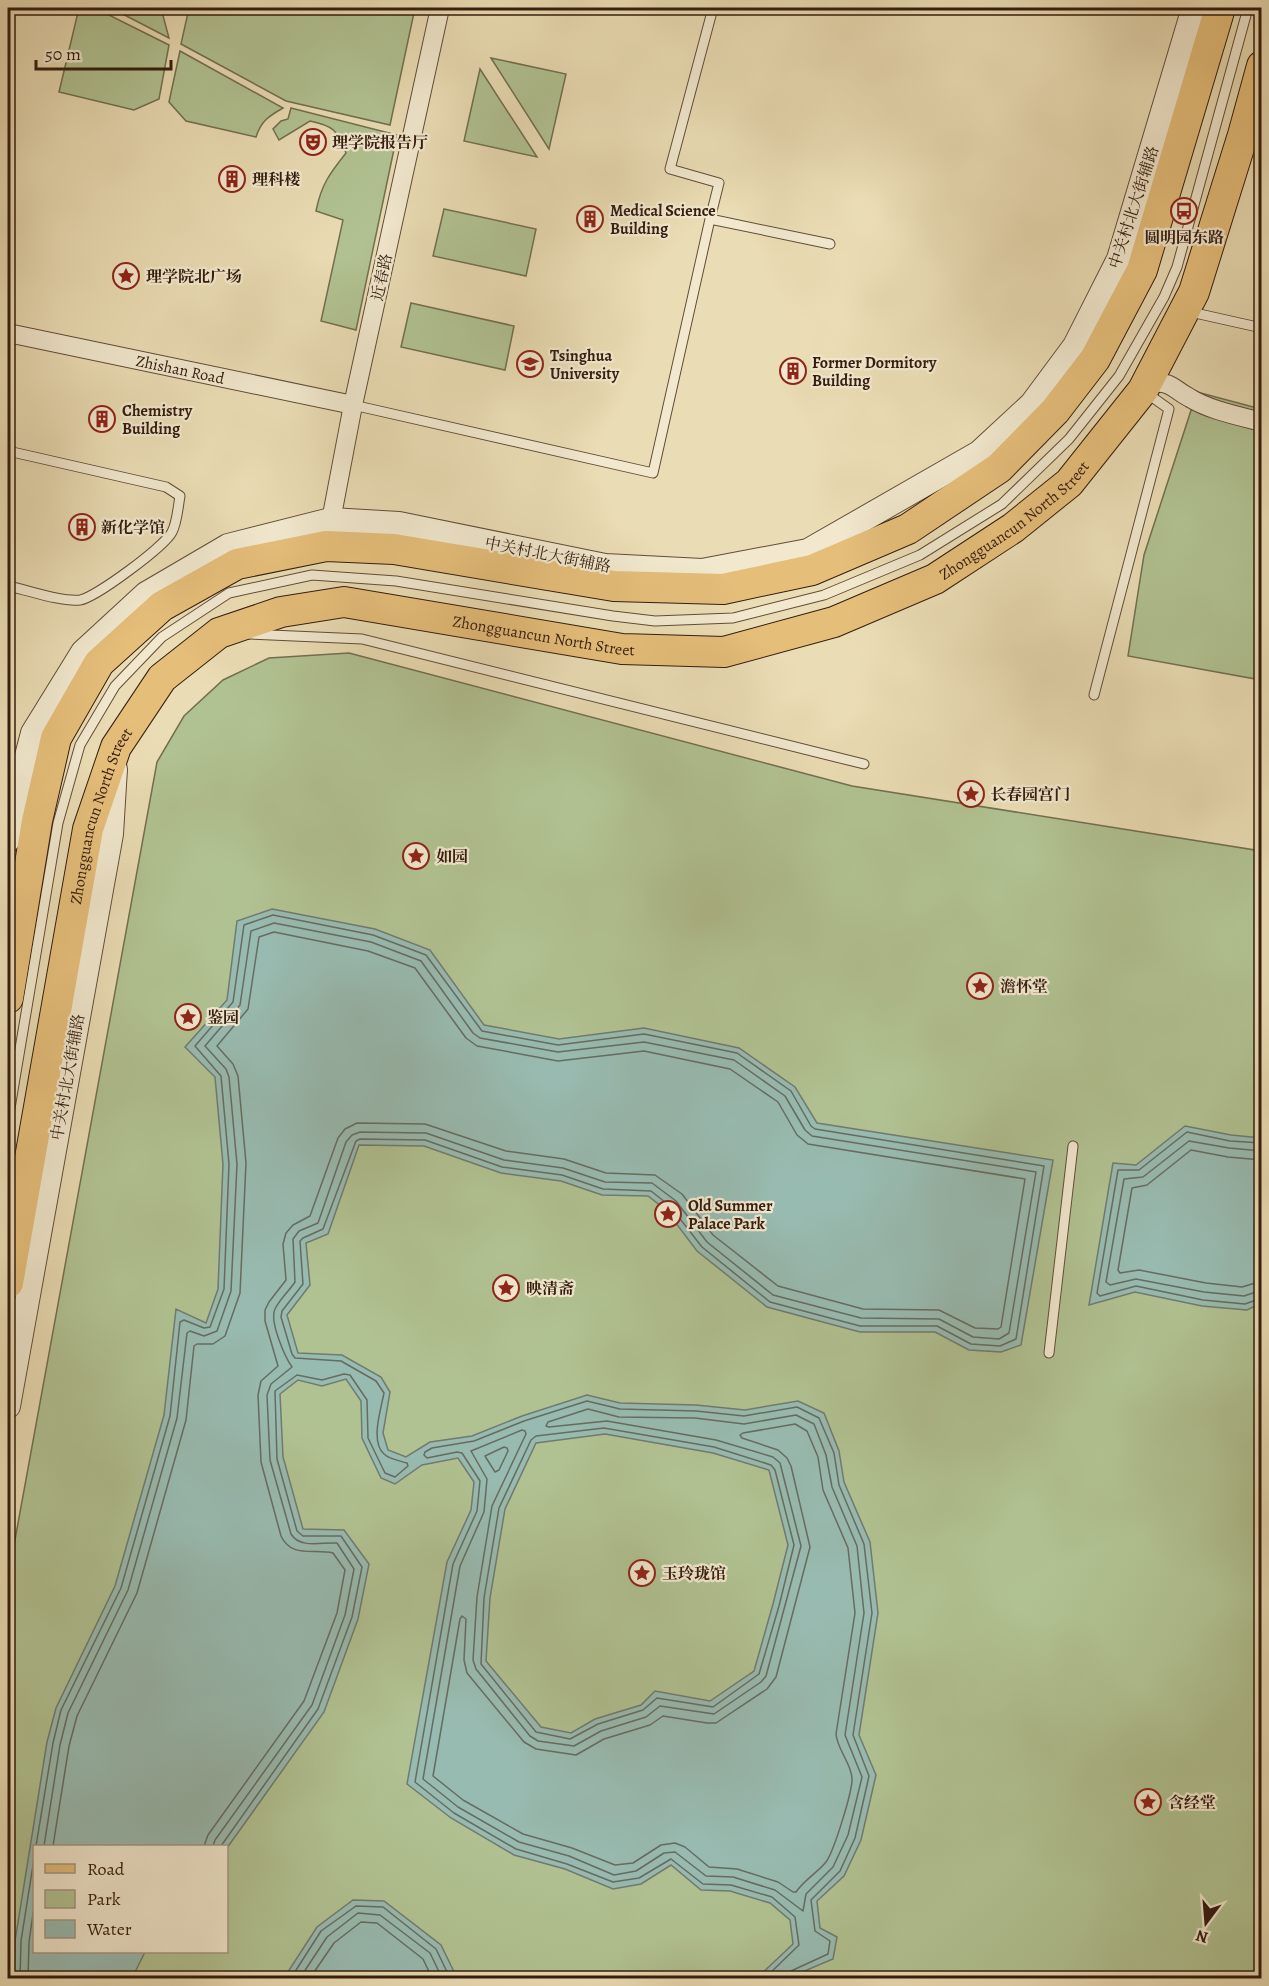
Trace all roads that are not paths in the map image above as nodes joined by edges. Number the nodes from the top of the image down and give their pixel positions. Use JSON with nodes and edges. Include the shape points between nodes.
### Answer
{"nodes":[{"id":1,"x":440,"y":8,"type":"edge"},
{"id":2,"x":713,"y":8,"type":"edge"},
{"id":3,"x":1194,"y":8,"type":"edge"},
{"id":4,"x":1220,"y":8,"type":"edge"},
{"id":5,"x":1248,"y":8,"type":"edge"},
{"id":6,"x":1262,"y":66,"type":"edge"},
{"id":7,"x":710,"y":219,"type":"junction"},
{"id":8,"x":830,"y":244,"type":"dead end"},
{"id":9,"x":1175,"y":328,"type":"junction"},
{"id":10,"x":1262,"y":328,"type":"edge"},
{"id":11,"x":8,"y":333,"type":"edge"},
{"id":12,"x":1146,"y":386,"type":"junction"},
{"id":13,"x":353,"y":405,"type":"junction"},
{"id":14,"x":1262,"y":422,"type":"edge"},
{"id":15,"x":8,"y":451,"type":"edge"},
{"id":16,"x":328,"y":533,"type":"junction"},
{"id":17,"x":8,"y":586,"type":"edge"},
{"id":18,"x":219,"y":633,"type":"junction"},
{"id":19,"x":1094,"y":695,"type":"dead end"},
{"id":20,"x":116,"y":747,"type":"junction"},
{"id":21,"x":864,"y":764,"type":"dead end"},
{"id":22,"x":8,"y":840,"type":"edge"},
{"id":23,"x":8,"y":998,"type":"edge"},
{"id":24,"x":8,"y":1120,"type":"edge"},
{"id":25,"x":1073,"y":1146,"type":"dead end"},
{"id":26,"x":8,"y":1283,"type":"edge"},
{"id":27,"x":1049,"y":1353,"type":"dead end"},
{"id":28,"x":8,"y":1406,"type":"edge"}],
"edges":[{"from":1,"to":13,"type":"street","name":"近春路"},
{"from":2,"to":7,"type":"lane","via":[[670,169],[719,183]]},
{"from":3,"to":16,"type":"street","name":"中关村北大街辅路","via":[[1119,259],[1075,346],[1032,404],[979,453],[808,551],[702,571],[605,566],[399,525]]},
{"from":4,"to":16,"type":"main road","via":[[1142,270],[1095,359],[1055,411],[999,468],[908,529],[812,570],[723,589],[614,586],[394,549]]},
{"from":5,"to":24,"type":"lane","name":"Zhongguancun North Street","via":[[1177,267],[1119,376],[1069,439],[1002,504],[921,555],[825,595],[733,618],[656,621],[396,581],[312,575],[228,593],[162,637],[115,686],[80,745],[58,823]]},
{"from":6,"to":9,"type":"main road","name":"Zhongguancun North Street","via":[[1194,292]]},
{"from":7,"to":8,"type":"lane"},
{"from":7,"to":13,"type":"lane","via":[[653,473]]},
{"from":9,"to":10,"type":"lane","via":[[1195,313]]},
{"from":9,"to":12,"type":"main road","name":"Zhongguancun North Street"},
{"from":11,"to":13,"type":"street","name":"Zhishan Road"},
{"from":12,"to":14,"type":"street","via":[[1169,383],[1190,399]]},
{"from":12,"to":18,"type":"main road","name":"Zhongguancun North Street","via":[[1069,483],[1013,528],[935,579],[834,622],[724,652],[622,649],[344,602],[281,612]]},
{"from":12,"to":19,"type":"lane","via":[[1169,409]]},
{"from":13,"to":16,"type":"street","name":"近春路"},
{"from":15,"to":17,"type":"lane","via":[[166,487],[180,496],[172,532],[160,547],[97,592],[81,600]]},
{"from":16,"to":22,"type":"street","name":"中关村北大街辅路","via":[[228,546],[146,594],[82,652],[33,733]]},
{"from":16,"to":23,"type":"main road","via":[[237,564],[162,606],[99,663],[56,738],[37,822]]},
{"from":18,"to":20,"type":"main road","name":"Zhongguancun North Street","via":[[162,678]]},
{"from":18,"to":21,"type":"lane","via":[[362,639]]},
{"from":20,"to":26,"type":"main road","name":"Zhongguancun North Street","via":[[88,829]]},
{"from":20,"to":28,"type":"street","name":"中关村北大街辅路","via":[[111,834]]},
{"from":25,"to":27,"type":"lane"}]}
